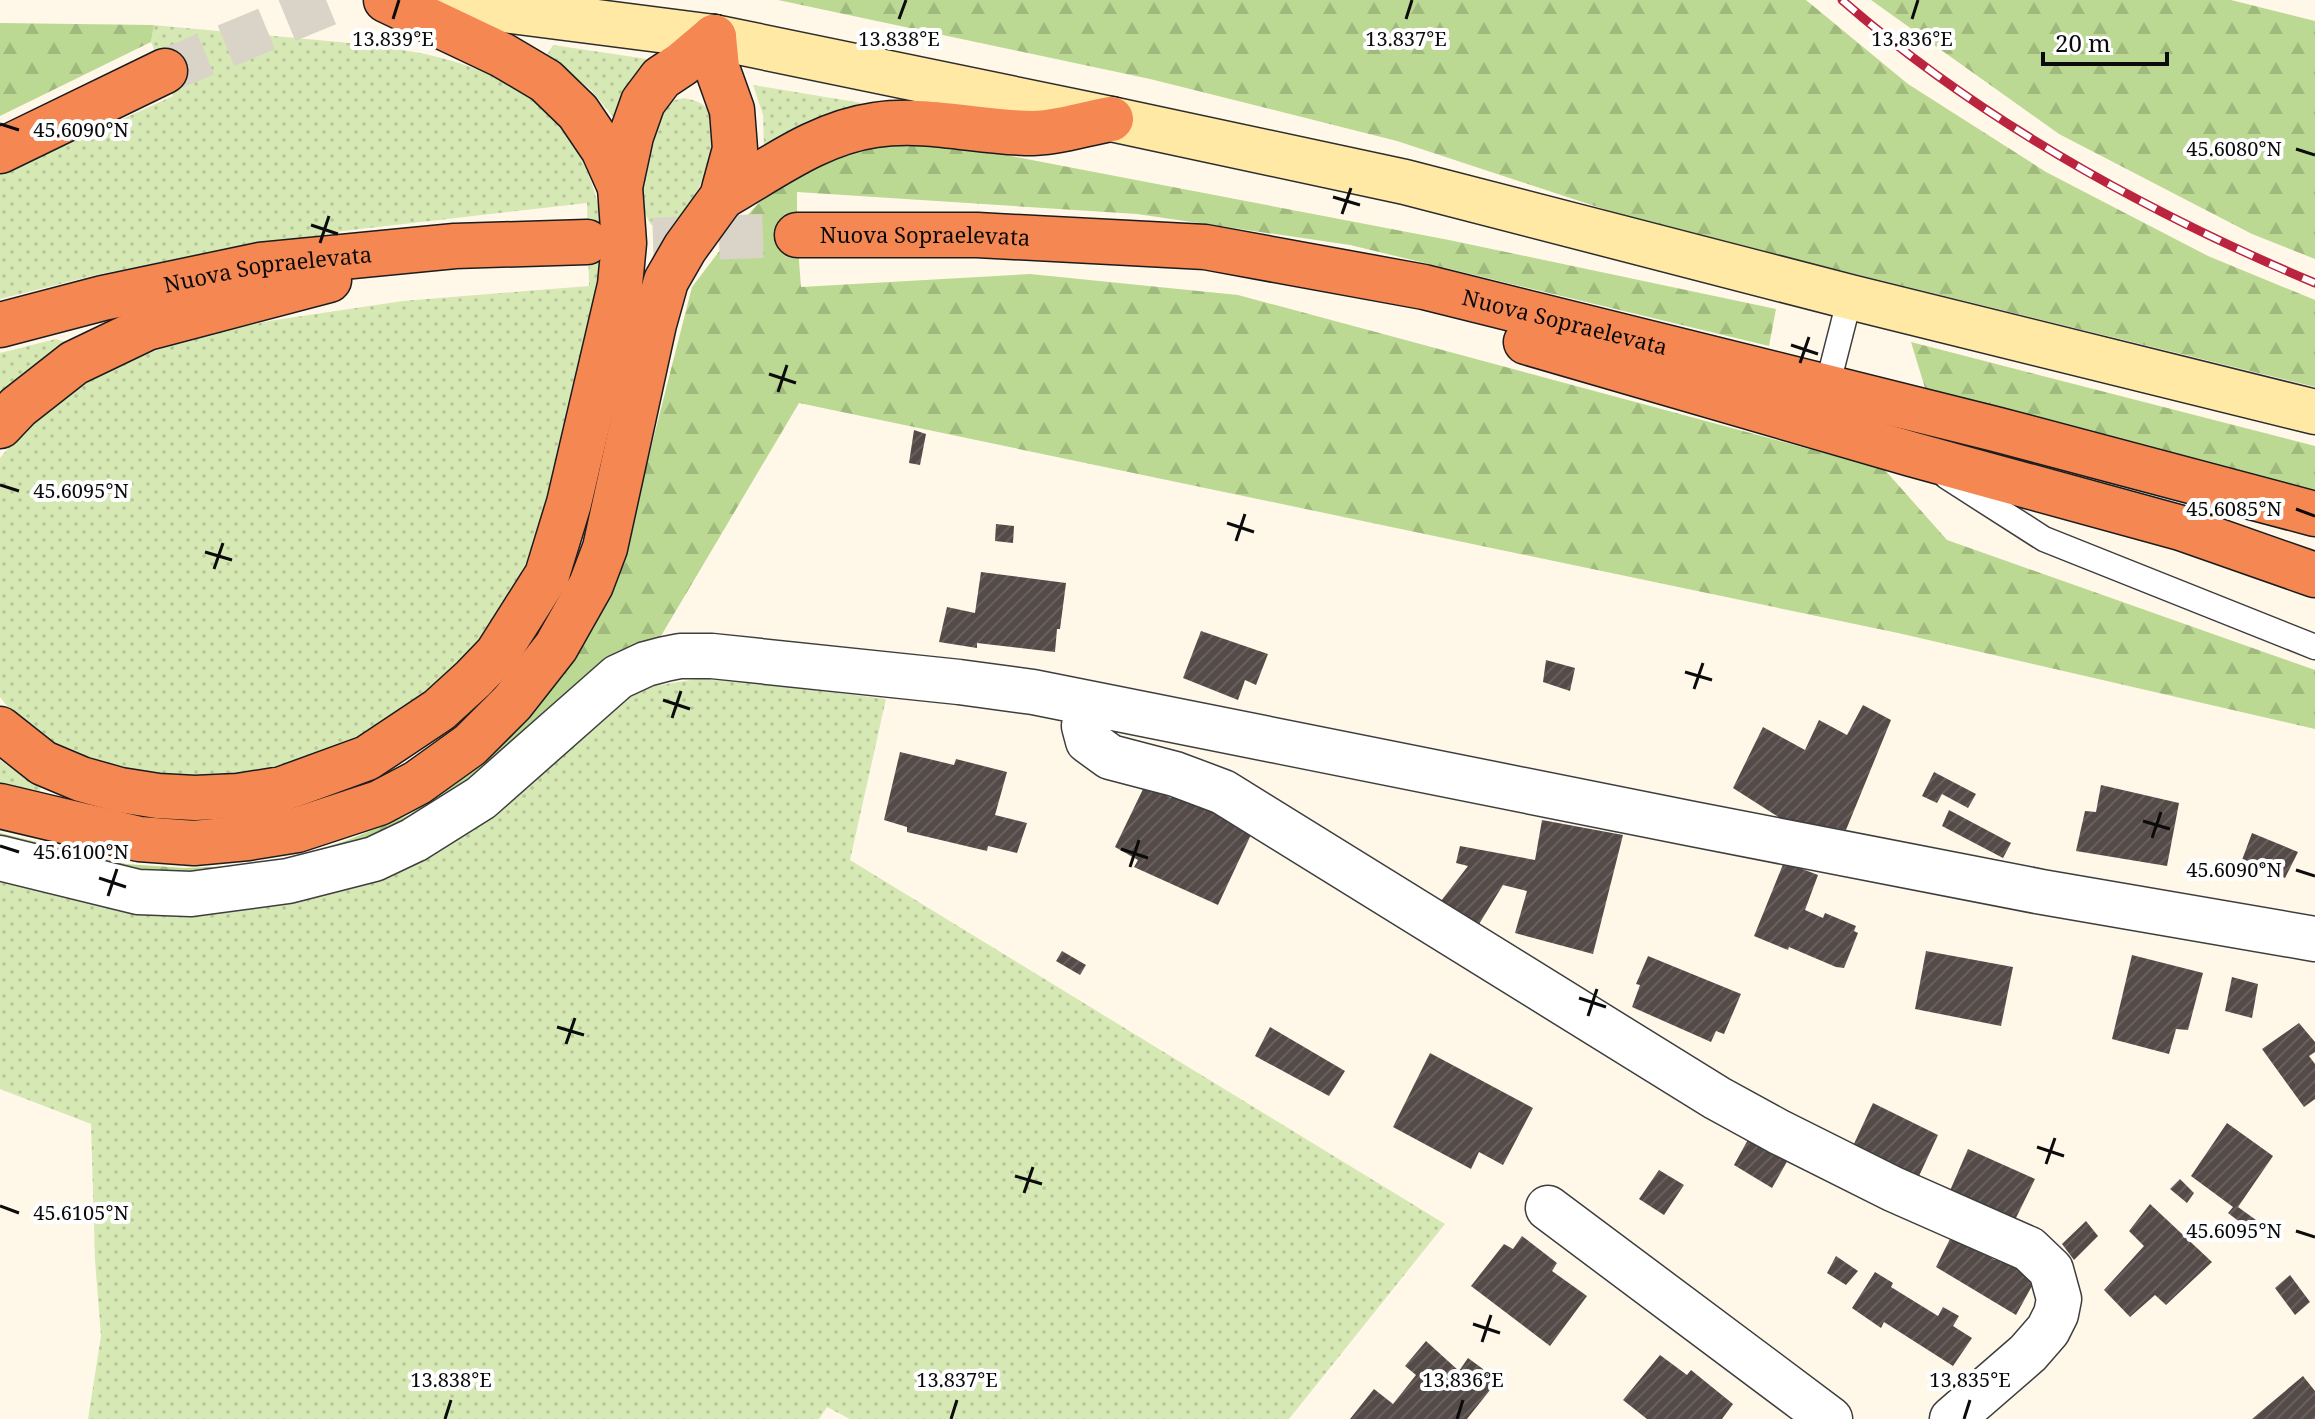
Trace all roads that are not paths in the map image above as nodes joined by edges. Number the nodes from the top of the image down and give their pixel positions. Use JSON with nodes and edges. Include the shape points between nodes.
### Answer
{"nodes":[{"id":1,"x":386,"y":0,"type":"edge"},
{"id":2,"x":425,"y":0,"type":"edge"},
{"id":3,"x":714,"y":37,"type":"junction"},
{"id":4,"x":165,"y":71,"type":"tunnel mouth"},
{"id":5,"x":1111,"y":119,"type":"junction"},
{"id":6,"x":0,"y":151,"type":"edge"},
{"id":7,"x":620,"y":187,"type":"junction"},
{"id":8,"x":722,"y":197,"type":"junction"},
{"id":9,"x":797,"y":235,"type":"tunnel mouth"},
{"id":10,"x":587,"y":242,"type":"tunnel mouth"},
{"id":11,"x":455,"y":246,"type":"junction"},
{"id":12,"x":1205,"y":247,"type":"junction"},
{"id":13,"x":1850,"y":297,"type":"junction"},
{"id":14,"x":0,"y":325,"type":"edge"},
{"id":15,"x":1827,"y":387,"type":"junction"},
{"id":16,"x":2315,"y":412,"type":"edge"},
{"id":17,"x":0,"y":426,"type":"edge"},
{"id":18,"x":1911,"y":454,"type":"junction"},
{"id":19,"x":2315,"y":514,"type":"edge"},
{"id":20,"x":2315,"y":575,"type":"edge"},
{"id":21,"x":2315,"y":647,"type":"edge"},
{"id":22,"x":1088,"y":704,"type":"junction"},
{"id":23,"x":0,"y":729,"type":"edge"},
{"id":24,"x":0,"y":806,"type":"edge"},
{"id":25,"x":0,"y":858,"type":"edge"},
{"id":26,"x":2315,"y":939,"type":"edge"},
{"id":27,"x":1548,"y":1208,"type":"dead end"},
{"id":28,"x":1830,"y":1419,"type":"edge"},
{"id":29,"x":1952,"y":1419,"type":"edge"}],
"edges":[{"from":1,"to":7,"type":"highway","via":[[546,81],[578,112]]},
{"from":2,"to":3,"type":"main road"},
{"from":3,"to":5,"type":"main road"},
{"from":3,"to":7,"type":"highway","via":[[661,78],[643,102]]},
{"from":3,"to":8,"type":"highway","via":[[717,68],[732,110],[735,149]]},
{"from":4,"to":6,"type":"highway"},
{"from":5,"to":8,"type":"highway","via":[[1035,133],[901,122],[873,125],[829,137]]},
{"from":5,"to":13,"type":"main road","via":[[1405,182]]},
{"from":7,"to":23,"type":"highway","via":[[620,285],[547,575],[497,654],[439,710],[367,758],[282,789],[195,798],[120,790],[81,779],[43,763]]},
{"from":8,"to":24,"type":"highway","via":[[666,281],[605,548],[591,585],[537,674],[470,745],[379,803],[297,830],[248,838],[194,843],[139,839]]},
{"from":9,"to":12,"type":"highway","name":"Nuova Sopraelevata","via":[[977,235]]},
{"from":10,"to":11,"type":"highway","name":"Nuova Sopraelevata"},
{"from":11,"to":14,"type":"highway","name":"Nuova Sopraelevata","via":[[260,265]]},
{"from":11,"to":17,"type":"highway","via":[[147,328],[74,363]]},
{"from":12,"to":15,"type":"highway","name":"Nuova Sopraelevata","via":[[1424,287]]},
{"from":12,"to":18,"type":"highway"},
{"from":13,"to":15,"type":"lane"},
{"from":13,"to":16,"type":"main road"},
{"from":15,"to":19,"type":"highway","name":"Nuova Sopraelevata"},
{"from":18,"to":20,"type":"highway","via":[[2181,528]]},
{"from":18,"to":21,"type":"lane","via":[[2044,539]]},
{"from":22,"to":25,"type":"street","via":[[944,680],[680,656],[618,677],[481,798],[374,859],[288,881],[191,894],[138,892]]},
{"from":22,"to":26,"type":"street","via":[[2042,892]]},
{"from":22,"to":29,"type":"street","via":[[1088,741],[1110,757],[1223,792],[1717,1098],[1893,1189],[2029,1249],[2051,1270],[2059,1299],[2056,1314],[2028,1353]]},
{"from":27,"to":28,"type":"street"}]}
